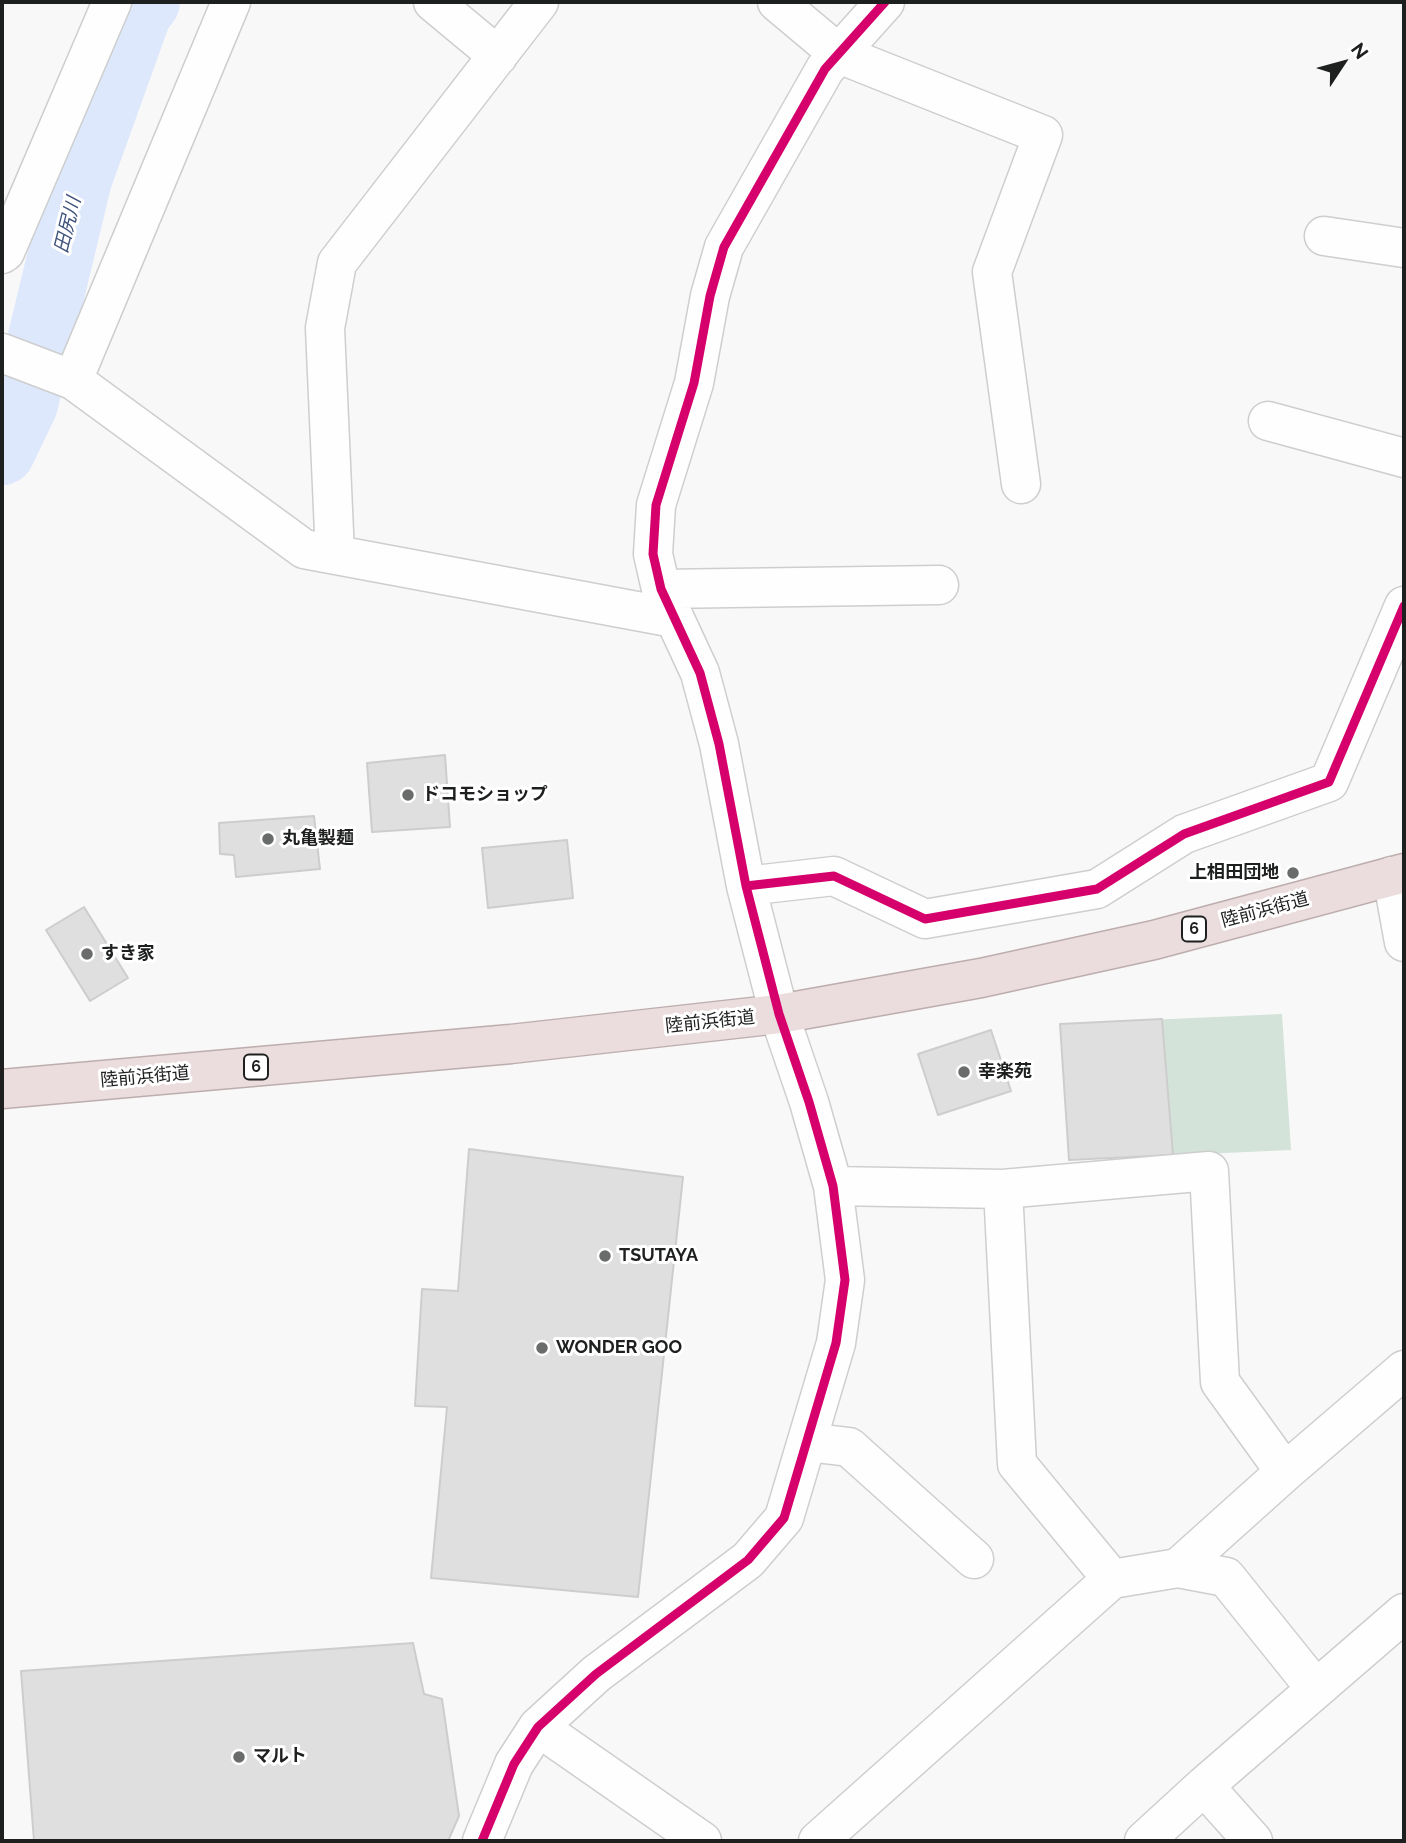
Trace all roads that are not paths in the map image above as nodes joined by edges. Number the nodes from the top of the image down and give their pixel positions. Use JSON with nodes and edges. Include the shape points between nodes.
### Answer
{"nodes":[{"id":1,"x":112,"y":2,"type":"edge"},
{"id":2,"x":231,"y":2,"type":"edge"},
{"id":3,"x":433,"y":2,"type":"edge"},
{"id":4,"x":540,"y":2,"type":"edge"},
{"id":5,"x":776,"y":2,"type":"edge"},
{"id":6,"x":885,"y":2,"type":"edge"},
{"id":7,"x":839,"y":54,"type":"junction"},
{"id":8,"x":498,"y":56,"type":"junction"},
{"id":9,"x":1324,"y":236,"type":"dead end"},
{"id":10,"x":1404,"y":248,"type":"edge"},
{"id":11,"x":2,"y":254,"type":"edge"},
{"id":12,"x":7,"y":355,"type":"edge"},
{"id":13,"x":64,"y":377,"type":"junction"},
{"id":14,"x":1268,"y":421,"type":"dead end"},
{"id":15,"x":1404,"y":458,"type":"edge"},
{"id":16,"x":1021,"y":484,"type":"dead end"},
{"id":17,"x":335,"y":555,"type":"junction"},
{"id":18,"x":939,"y":585,"type":"dead end"},
{"id":19,"x":667,"y":603,"type":"junction"},
{"id":20,"x":1404,"y":606,"type":"edge"},
{"id":21,"x":1398,"y":874,"type":"edge"},
{"id":22,"x":746,"y":886,"type":"junction"},
{"id":23,"x":1404,"y":942,"type":"edge"},
{"id":24,"x":779,"y":1014,"type":"junction"},
{"id":25,"x":2,"y":1089,"type":"edge"},
{"id":26,"x":833,"y":1186,"type":"junction"},
{"id":27,"x":1003,"y":1189,"type":"junction"},
{"id":28,"x":1404,"y":1370,"type":"edge"},
{"id":29,"x":807,"y":1442,"type":"junction"},
{"id":30,"x":1285,"y":1472,"type":"junction"},
{"id":31,"x":974,"y":1559,"type":"dead end"},
{"id":32,"x":1178,"y":1568,"type":"junction"},
{"id":33,"x":1112,"y":1579,"type":"junction"},
{"id":34,"x":1404,"y":1613,"type":"edge"},
{"id":35,"x":1316,"y":1689,"type":"junction"},
{"id":36,"x":538,"y":1727,"type":"junction"},
{"id":37,"x":1204,"y":1786,"type":"junction"},
{"id":38,"x":482,"y":1841,"type":"edge"},
{"id":39,"x":702,"y":1841,"type":"edge"},
{"id":40,"x":818,"y":1841,"type":"edge"},
{"id":41,"x":1144,"y":1841,"type":"edge"},
{"id":42,"x":1253,"y":1841,"type":"edge"}],
"edges":[{"from":1,"to":11,"type":"street"},
{"from":2,"to":13,"type":"street"},
{"from":3,"to":8,"type":"street"},
{"from":4,"to":8,"type":"street"},
{"from":5,"to":7,"type":"street"},
{"from":6,"to":7,"type":"street"},
{"from":7,"to":16,"type":"street","via":[[1044,135],[992,272]]},
{"from":7,"to":19,"type":"street","via":[[825,69],[724,247],[694,383],[656,505],[653,554]]},
{"from":8,"to":17,"type":"street","via":[[337,262],[325,328]]},
{"from":9,"to":10,"type":"street"},
{"from":12,"to":13,"type":"street"},
{"from":13,"to":17,"type":"street","via":[[304,549]]},
{"from":14,"to":15,"type":"street"},
{"from":17,"to":19,"type":"street"},
{"from":18,"to":19,"type":"street"},
{"from":19,"to":22,"type":"street","via":[[704,685]]},
{"from":20,"to":22,"type":"street","via":[[1329,782],[1184,834],[1097,889],[925,919],[834,876]]},
{"from":21,"to":23,"type":"street"},
{"from":21,"to":24,"type":"highway","name":"陸前浜街道","number":"6","via":[[1154,940],[981,978]]},
{"from":22,"to":24,"type":"street"},
{"from":24,"to":25,"type":"highway","name":"陸前浜街道","number":"6","via":[[511,1044]]},
{"from":24,"to":26,"type":"street"},
{"from":26,"to":27,"type":"street"},
{"from":26,"to":29,"type":"street","via":[[845,1280],[836,1343]]},
{"from":27,"to":30,"type":"street","via":[[1209,1171],[1220,1382]]},
{"from":27,"to":33,"type":"street","via":[[1017,1464]]},
{"from":28,"to":30,"type":"street"},
{"from":29,"to":31,"type":"street","via":[[849,1447]]},
{"from":29,"to":36,"type":"street","via":[[784,1518],[748,1560],[596,1674]]},
{"from":30,"to":32,"type":"street"},
{"from":32,"to":33,"type":"street"},
{"from":32,"to":35,"type":"street","via":[[1226,1577]]},
{"from":33,"to":40,"type":"street"},
{"from":34,"to":35,"type":"street"},
{"from":35,"to":37,"type":"street"},
{"from":36,"to":38,"type":"street","via":[[514,1764]]},
{"from":36,"to":39,"type":"street"},
{"from":37,"to":41,"type":"street"},
{"from":37,"to":42,"type":"street"}]}
